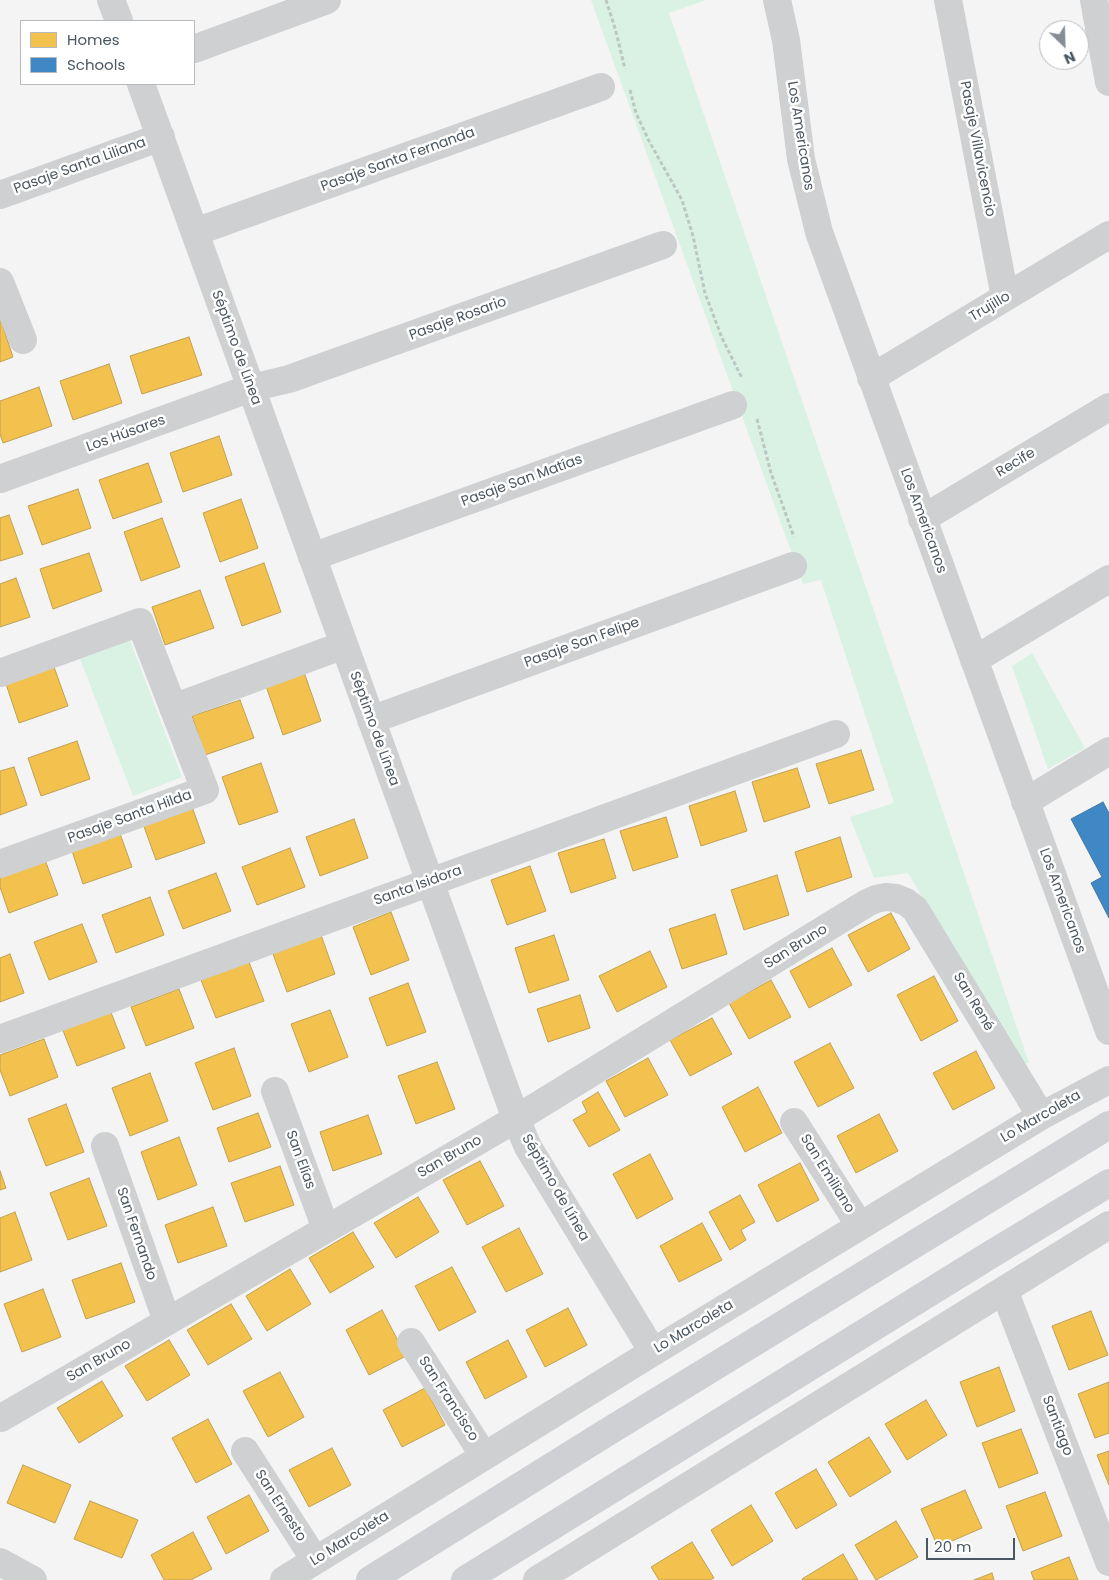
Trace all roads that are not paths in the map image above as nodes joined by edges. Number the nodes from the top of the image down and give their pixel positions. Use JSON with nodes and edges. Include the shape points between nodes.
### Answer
{"nodes":[{"id":1,"x":111,"y":0,"type":"edge"},
{"id":2,"x":327,"y":0,"type":"edge"},
{"id":3,"x":777,"y":0,"type":"edge"},
{"id":4,"x":948,"y":0,"type":"edge"},
{"id":5,"x":1094,"y":0,"type":"edge"},
{"id":6,"x":118,"y":20,"type":"edge"},
{"id":7,"x":195,"y":49,"type":"edge"},
{"id":8,"x":1109,"y":82,"type":"edge"},
{"id":9,"x":141,"y":85,"type":"edge"},
{"id":10,"x":600,"y":87,"type":"dead end"},
{"id":11,"x":160,"y":137,"type":"junction"},
{"id":12,"x":0,"y":196,"type":"edge"},
{"id":13,"x":194,"y":232,"type":"junction"},
{"id":14,"x":1109,"y":235,"type":"edge"},
{"id":15,"x":663,"y":245,"type":"dead end"},
{"id":16,"x":1,"y":286,"type":"edge"},
{"id":17,"x":1005,"y":297,"type":"junction"},
{"id":18,"x":23,"y":340,"type":"dead end"},
{"id":19,"x":871,"y":378,"type":"junction"},
{"id":20,"x":251,"y":388,"type":"junction"},
{"id":21,"x":744,"y":402,"type":"road end"},
{"id":22,"x":1109,"y":407,"type":"edge"},
{"id":23,"x":0,"y":479,"type":"edge"},
{"id":24,"x":922,"y":519,"type":"junction"},
{"id":25,"x":312,"y":557,"type":"junction"},
{"id":26,"x":793,"y":566,"type":"road end"},
{"id":27,"x":1109,"y":579,"type":"edge"},
{"id":28,"x":344,"y":645,"type":"junction"},
{"id":29,"x":974,"y":660,"type":"junction"},
{"id":30,"x":0,"y":673,"type":"edge"},
{"id":31,"x":173,"y":708,"type":"junction"},
{"id":32,"x":371,"y":720,"type":"junction"},
{"id":33,"x":836,"y":734,"type":"dead end"},
{"id":34,"x":1107,"y":757,"type":"edge"},
{"id":35,"x":1025,"y":802,"type":"junction"},
{"id":36,"x":0,"y":864,"type":"edge"},
{"id":37,"x":430,"y":882,"type":"junction"},
{"id":38,"x":896,"y":898,"type":"joint"},
{"id":39,"x":1109,"y":1031,"type":"edge"},
{"id":40,"x":0,"y":1039,"type":"edge"},
{"id":41,"x":1109,"y":1080,"type":"edge"},
{"id":42,"x":275,"y":1091,"type":"dead end"},
{"id":43,"x":1041,"y":1116,"type":"junction"},
{"id":44,"x":516,"y":1119,"type":"junction"},
{"id":45,"x":794,"y":1122,"type":"dead end"},
{"id":46,"x":1109,"y":1125,"type":"edge"},
{"id":47,"x":105,"y":1146,"type":"dead end"},
{"id":48,"x":1109,"y":1183,"type":"edge"},
{"id":49,"x":1109,"y":1225,"type":"edge"},
{"id":50,"x":860,"y":1226,"type":"junction"},
{"id":51,"x":326,"y":1229,"type":"junction"},
{"id":52,"x":1004,"y":1290,"type":"junction"},
{"id":53,"x":167,"y":1321,"type":"junction"},
{"id":54,"x":411,"y":1342,"type":"dead end"},
{"id":55,"x":653,"y":1352,"type":"junction"},
{"id":56,"x":0,"y":1419,"type":"edge"},
{"id":57,"x":245,"y":1451,"type":"dead end"},
{"id":58,"x":484,"y":1456,"type":"junction"},
{"id":59,"x":315,"y":1560,"type":"junction"},
{"id":60,"x":0,"y":1562,"type":"edge"},
{"id":61,"x":1109,"y":1562,"type":"edge"},
{"id":62,"x":33,"y":1580,"type":"edge"},
{"id":63,"x":284,"y":1580,"type":"edge"},
{"id":64,"x":370,"y":1580,"type":"edge"},
{"id":65,"x":465,"y":1580,"type":"edge"},
{"id":66,"x":537,"y":1580,"type":"edge"}],
"edges":[{"from":1,"to":6,"type":"street"},
{"from":2,"to":7,"type":"street"},
{"from":3,"to":19,"type":"street","name":"Los Americanos","via":[[810,197],[830,267]]},
{"from":4,"to":17,"type":"street","name":"Pasaje Villavicencio"},
{"from":5,"to":8,"type":"street"},
{"from":9,"to":11,"type":"street","name":"Séptimo de Línea"},
{"from":10,"to":13,"type":"street","name":"Pasaje Santa Fernanda"},
{"from":11,"to":12,"type":"street","name":"Pasaje Santa Liliana"},
{"from":11,"to":13,"type":"street","name":"Séptimo de Línea"},
{"from":13,"to":20,"type":"street","name":"Séptimo de Línea"},
{"from":14,"to":17,"type":"street","name":"Trujillo"},
{"from":15,"to":20,"type":"street","name":"Pasaje Rosario","via":[[289,379]]},
{"from":16,"to":18,"type":"street"},
{"from":17,"to":19,"type":"street","name":"Trujillo"},
{"from":19,"to":24,"type":"street","name":"Los Americanos"},
{"from":20,"to":23,"type":"street","name":"Los Húsares"},
{"from":20,"to":25,"type":"street","name":"Séptimo de Línea"},
{"from":21,"to":25,"type":"street","name":"Pasaje San Matías"},
{"from":22,"to":24,"type":"street","name":"Recife"},
{"from":24,"to":29,"type":"street","name":"Los Americanos"},
{"from":25,"to":28,"type":"street","name":"Séptimo de Línea"},
{"from":26,"to":32,"type":"street","name":"Pasaje San Felipe"},
{"from":27,"to":29,"type":"street"},
{"from":28,"to":31,"type":"street"},
{"from":28,"to":32,"type":"street","name":"Séptimo de Línea"},
{"from":29,"to":35,"type":"street","name":"Los Americanos"},
{"from":30,"to":31,"type":"street","name":"Pasaje Santa Hilda","via":[[140,622]]},
{"from":31,"to":36,"type":"street","name":"Pasaje Santa Hilda","via":[[206,790]]},
{"from":32,"to":37,"type":"street","name":"Séptimo de Línea"},
{"from":33,"to":37,"type":"street","name":"Santa Isidora"},
{"from":34,"to":35,"type":"street"},
{"from":35,"to":39,"type":"street","name":"Los Americanos"},
{"from":37,"to":40,"type":"street","name":"Santa Isidora"},
{"from":37,"to":44,"type":"street","name":"Séptimo de Línea"},
{"from":38,"to":43,"type":"street","name":"San René","via":[[906,902],[922,918]]},
{"from":38,"to":44,"type":"street","name":"San Bruno","via":[[886,897],[867,903]]},
{"from":41,"to":43,"type":"street","name":"Lo Marcoleta"},
{"from":42,"to":51,"type":"street","name":"San Elías"},
{"from":43,"to":50,"type":"street","name":"Lo Marcoleta"},
{"from":44,"to":51,"type":"street","name":"San Bruno"},
{"from":44,"to":55,"type":"street","name":"Séptimo de Línea","via":[[528,1147]]},
{"from":45,"to":50,"type":"street","name":"San Emiliano"},
{"from":46,"to":64,"type":"main road"},
{"from":47,"to":53,"type":"street","name":"San Fernando"},
{"from":48,"to":65,"type":"main road"},
{"from":49,"to":52,"type":"street"},
{"from":50,"to":55,"type":"street","name":"Lo Marcoleta"},
{"from":51,"to":53,"type":"street","name":"San Bruno"},
{"from":52,"to":61,"type":"street","name":"Santiago"},
{"from":52,"to":66,"type":"street"},
{"from":53,"to":56,"type":"street","name":"San Bruno"},
{"from":54,"to":58,"type":"street","name":"San Francisco"},
{"from":55,"to":58,"type":"street","name":"Lo Marcoleta"},
{"from":57,"to":59,"type":"street","name":"San Ernesto"},
{"from":58,"to":59,"type":"street","name":"Lo Marcoleta"},
{"from":59,"to":63,"type":"street","name":"Lo Marcoleta"},
{"from":60,"to":62,"type":"street"}]}
